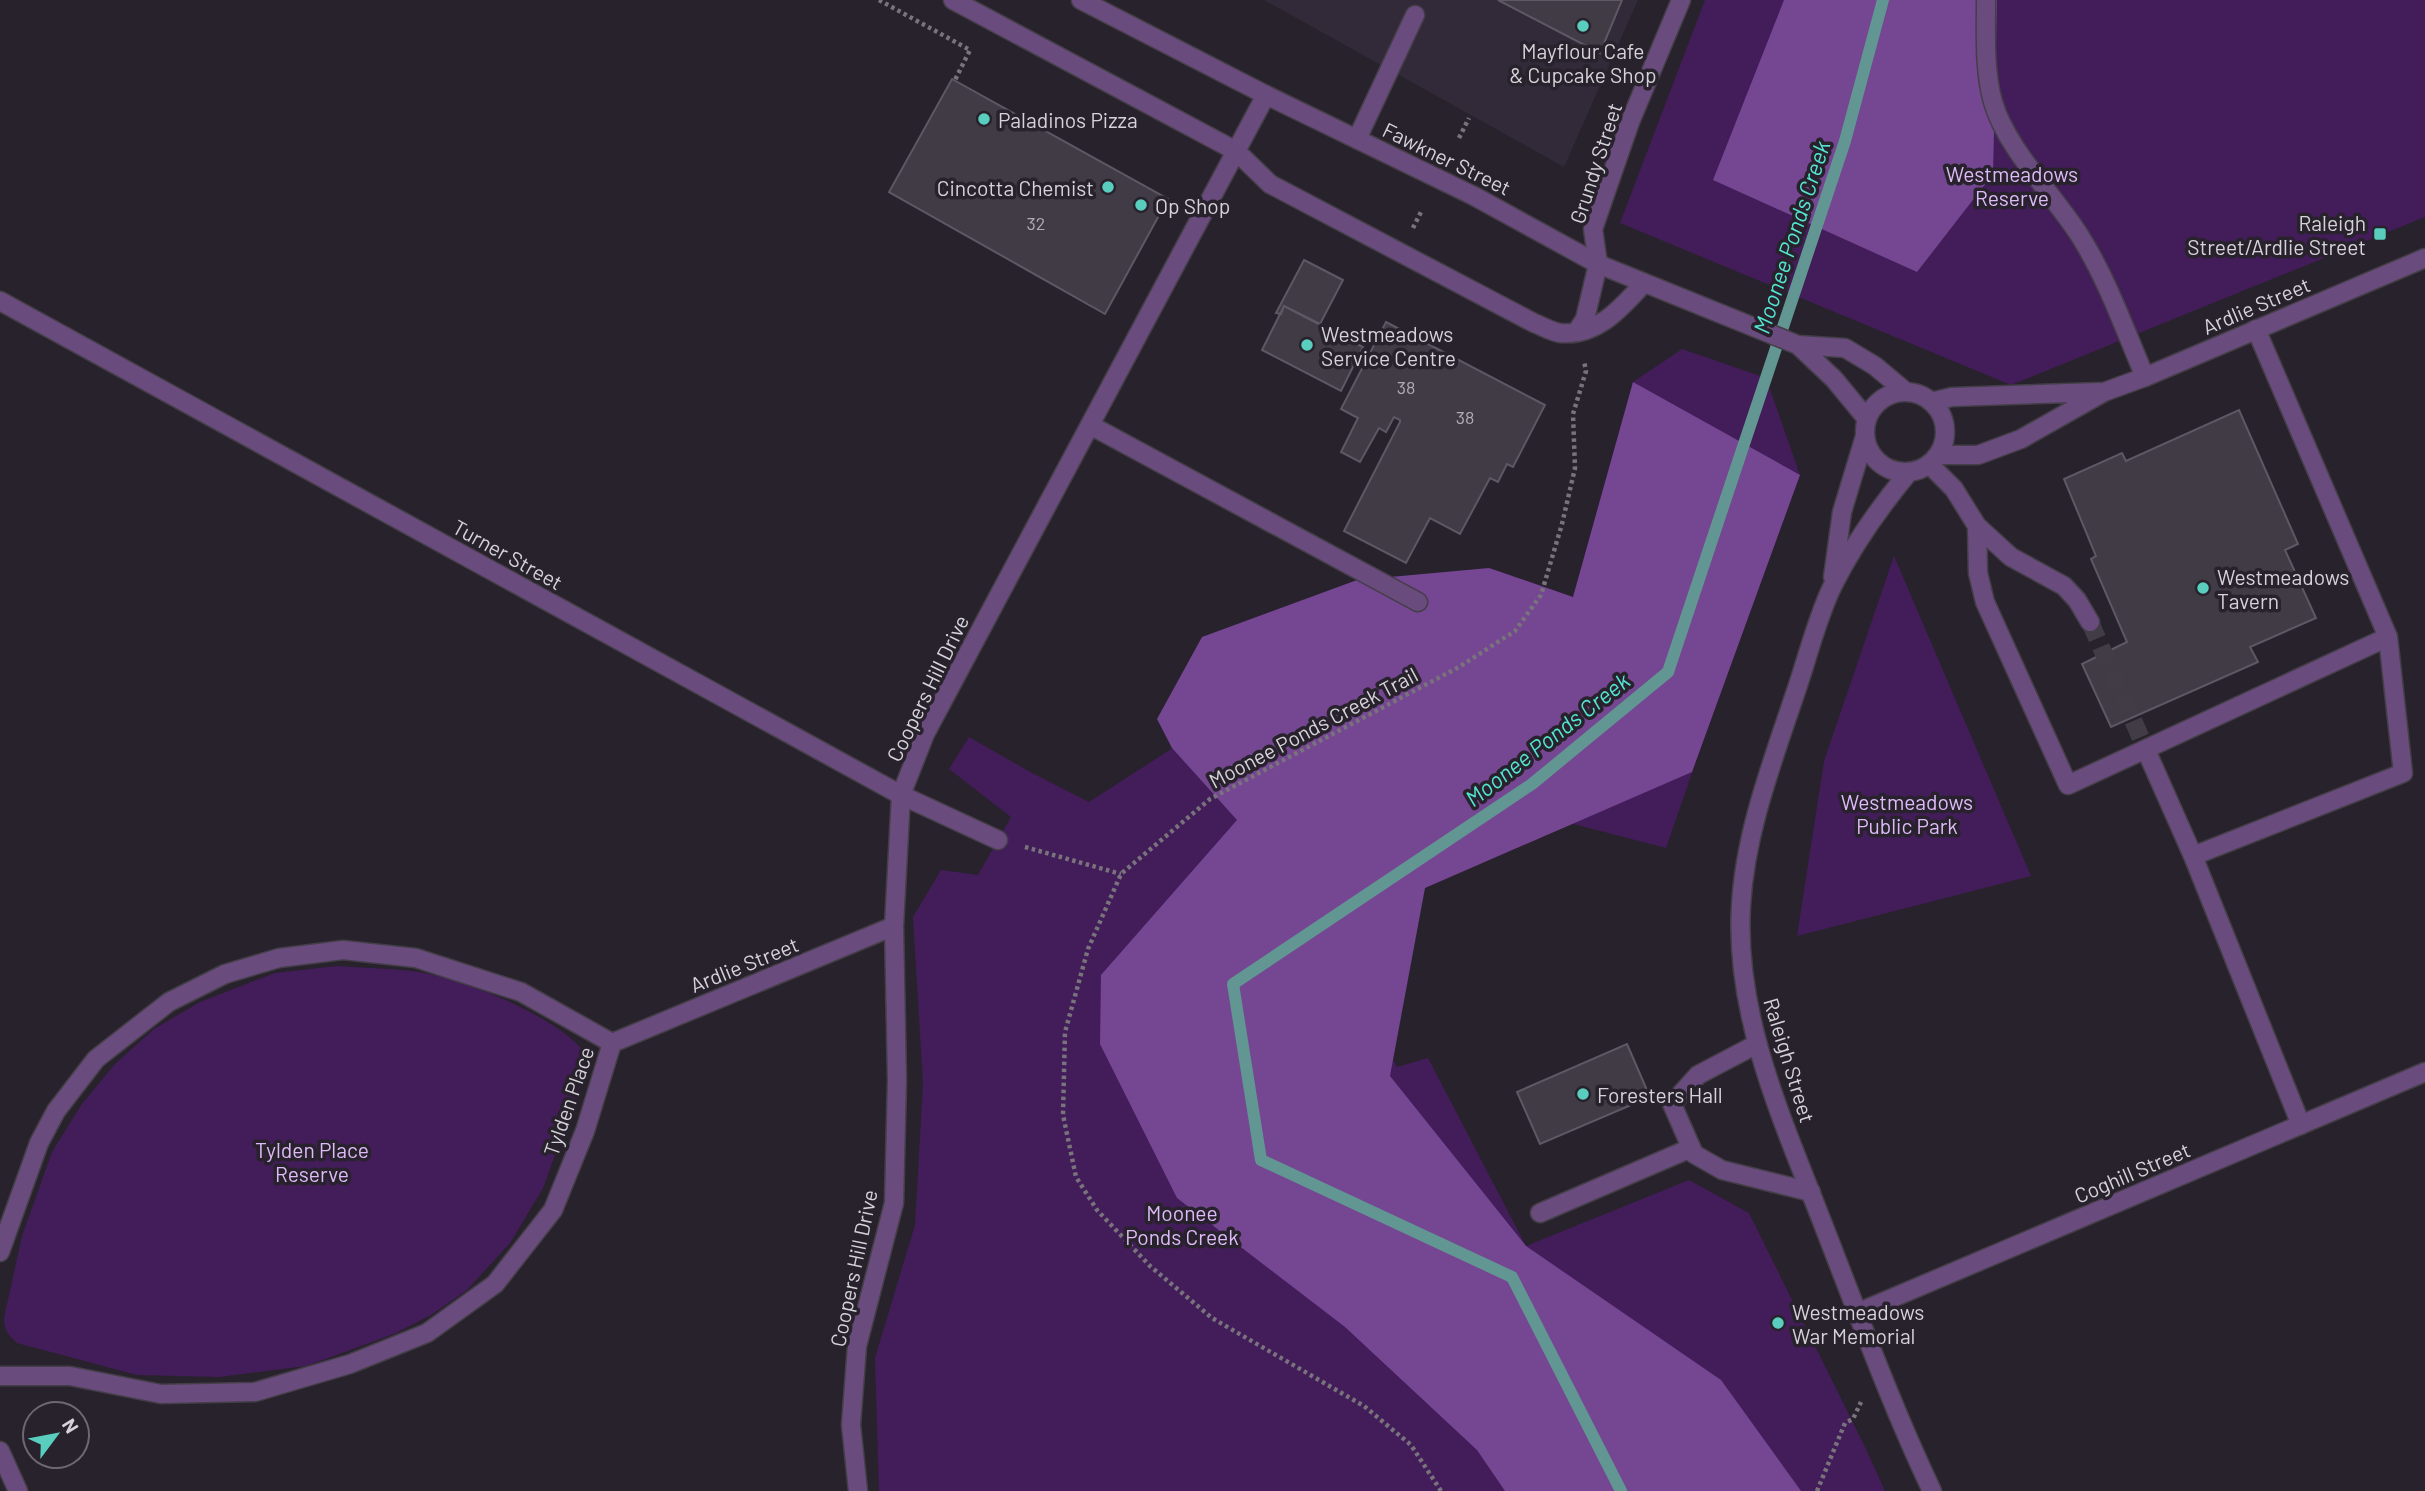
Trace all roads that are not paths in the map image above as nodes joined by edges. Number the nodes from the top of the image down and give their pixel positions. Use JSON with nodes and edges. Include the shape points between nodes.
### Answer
{"nodes":[{"id":1,"x":953,"y":0,"type":"edge"},
{"id":2,"x":1081,"y":0,"type":"edge"},
{"id":3,"x":1681,"y":0,"type":"edge"},
{"id":4,"x":1986,"y":0,"type":"edge"},
{"id":5,"x":1415,"y":15,"type":"dead end"},
{"id":6,"x":1266,"y":95,"type":"junction"},
{"id":7,"x":1357,"y":139,"type":"junction"},
{"id":8,"x":1236,"y":151,"type":"junction"},
{"id":9,"x":2425,"y":258,"type":"edge"},
{"id":10,"x":1598,"y":264,"type":"junction"},
{"id":11,"x":1644,"y":283,"type":"junction"},
{"id":12,"x":0,"y":301,"type":"edge"},
{"id":13,"x":2256,"y":329,"type":"junction"},
{"id":14,"x":1577,"y":331,"type":"junction"},
{"id":15,"x":1798,"y":345,"type":"junction"},
{"id":16,"x":2145,"y":377,"type":"junction"},
{"id":17,"x":1906,"y":392,"type":"junction"},
{"id":18,"x":2104,"y":392,"type":"junction"},
{"id":19,"x":1931,"y":402,"type":"junction"},
{"id":20,"x":1090,"y":425,"type":"junction"},
{"id":21,"x":1866,"y":428,"type":"junction"},
{"id":22,"x":1934,"y":459,"type":"junction"},
{"id":23,"x":1909,"y":472,"type":"junction"},
{"id":24,"x":1976,"y":526,"type":"junction"},
{"id":25,"x":1832,"y":587,"type":"junction"},
{"id":26,"x":1418,"y":602,"type":"dead end"},
{"id":27,"x":2090,"y":622,"type":"tunnel mouth"},
{"id":28,"x":2388,"y":637,"type":"junction"},
{"id":29,"x":2146,"y":750,"type":"junction"},
{"id":30,"x":901,"y":795,"type":"junction"},
{"id":31,"x":998,"y":840,"type":"road end"},
{"id":32,"x":2193,"y":856,"type":"junction"},
{"id":33,"x":894,"y":926,"type":"junction"},
{"id":34,"x":612,"y":1043,"type":"junction"},
{"id":35,"x":1757,"y":1044,"type":"junction"},
{"id":36,"x":2425,"y":1072,"type":"edge"},
{"id":37,"x":2301,"y":1125,"type":"junction"},
{"id":38,"x":1691,"y":1148,"type":"junction"},
{"id":39,"x":1811,"y":1192,"type":"junction"},
{"id":40,"x":1541,"y":1213,"type":"dead end"},
{"id":41,"x":0,"y":1252,"type":"edge"},
{"id":42,"x":1857,"y":1313,"type":"junction"},
{"id":43,"x":0,"y":1376,"type":"edge"},
{"id":44,"x":0,"y":1451,"type":"edge"},
{"id":45,"x":18,"y":1491,"type":"edge"},
{"id":46,"x":858,"y":1491,"type":"edge"},
{"id":47,"x":1932,"y":1491,"type":"edge"}],
"edges":[{"from":1,"to":8,"type":"street"},
{"from":2,"to":6,"type":"street","name":"Fawkner Street"},
{"from":3,"to":10,"type":"street","name":"Grundy Street","via":[[1630,122],[1593,229]]},
{"from":4,"to":16,"type":"street","via":[[1993,102],[2015,148],[2081,237]]},
{"from":5,"to":7,"type":"street"},
{"from":6,"to":7,"type":"street","name":"Fawkner Street"},
{"from":6,"to":8,"type":"street","name":"Coopers Hill Drive"},
{"from":7,"to":10,"type":"street","name":"Fawkner Street"},
{"from":8,"to":14,"type":"street","via":[[1269,184],[1534,323],[1560,333]]},
{"from":8,"to":20,"type":"street","name":"Coopers Hill Drive"},
{"from":9,"to":13,"type":"street","name":"Ardlie Street"},
{"from":10,"to":11,"type":"street","name":"Fawkner Street"},
{"from":10,"to":14,"type":"street","via":[[1585,319]]},
{"from":11,"to":14,"type":"street","via":[[1615,314],[1591,329]]},
{"from":11,"to":15,"type":"street","name":"Fawkner Street"},
{"from":12,"to":30,"type":"street","name":"Turner Street"},
{"from":13,"to":16,"type":"street","name":"Ardlie Street"},
{"from":13,"to":28,"type":"street"},
{"from":15,"to":17,"type":"street","name":"Fawkner Street","via":[[1845,348]]},
{"from":15,"to":21,"type":"street","name":"Fawkner Street","via":[[1834,379]]},
{"from":16,"to":18,"type":"street","name":"Ardlie Street"},
{"from":17,"to":19,"type":"street"},
{"from":17,"to":21,"type":"street","via":[[1882,399],[1873,408]]},
{"from":18,"to":19,"type":"street","name":"Ardlie Street","via":[[1952,397]]},
{"from":18,"to":22,"type":"street","name":"Ardlie Street","via":[[2007,445],[1978,455]]},
{"from":19,"to":22,"type":"street","via":[[1945,433]]},
{"from":20,"to":26,"type":"street"},
{"from":20,"to":30,"type":"street","name":"Coopers Hill Drive","via":[[925,734]]},
{"from":21,"to":23,"type":"street","via":[[1868,449],[1885,467]]},
{"from":21,"to":25,"type":"street","name":"Raleigh Street","via":[[1842,512]]},
{"from":22,"to":23,"type":"street"},
{"from":22,"to":24,"type":"street"},
{"from":23,"to":25,"type":"street","name":"Raleigh Street","via":[[1872,517]]},
{"from":24,"to":27,"type":"street","via":[[2011,557],[2064,586]]},
{"from":24,"to":29,"type":"street","via":[[1978,573],[1985,602],[2068,785]]},
{"from":25,"to":35,"type":"street","name":"Raleigh Street","via":[[1763,790],[1747,852],[1741,962]]},
{"from":28,"to":29,"type":"street"},
{"from":28,"to":32,"type":"street","via":[[2403,773]]},
{"from":29,"to":32,"type":"street"},
{"from":30,"to":31,"type":"street","name":"Turner Street"},
{"from":30,"to":33,"type":"street","name":"Coopers Hill Drive"},
{"from":32,"to":37,"type":"street"},
{"from":33,"to":34,"type":"street","name":"Ardlie Street"},
{"from":33,"to":46,"type":"street","name":"Coopers Hill Drive","via":[[894,1203],[857,1346],[851,1425]]},
{"from":34,"to":41,"type":"street","name":"Tylden Place","via":[[521,992],[416,958],[343,950],[279,958],[225,974],[169,1002],[96,1059],[38,1143]]},
{"from":34,"to":43,"type":"street","name":"Tylden Place","via":[[585,1131],[553,1210],[495,1284],[427,1333],[350,1364],[256,1392],[161,1394],[70,1376]]},
{"from":35,"to":38,"type":"street","via":[[1698,1075],[1672,1104]]},
{"from":35,"to":39,"type":"street","name":"Raleigh Street"},
{"from":36,"to":37,"type":"street","name":"Coghill Street"},
{"from":37,"to":42,"type":"street","name":"Coghill Street"},
{"from":38,"to":39,"type":"street","via":[[1723,1170]]},
{"from":38,"to":40,"type":"street"},
{"from":39,"to":42,"type":"street","name":"Raleigh Street"},
{"from":42,"to":47,"type":"street","name":"Raleigh Street"},
{"from":44,"to":45,"type":"street"}]}
